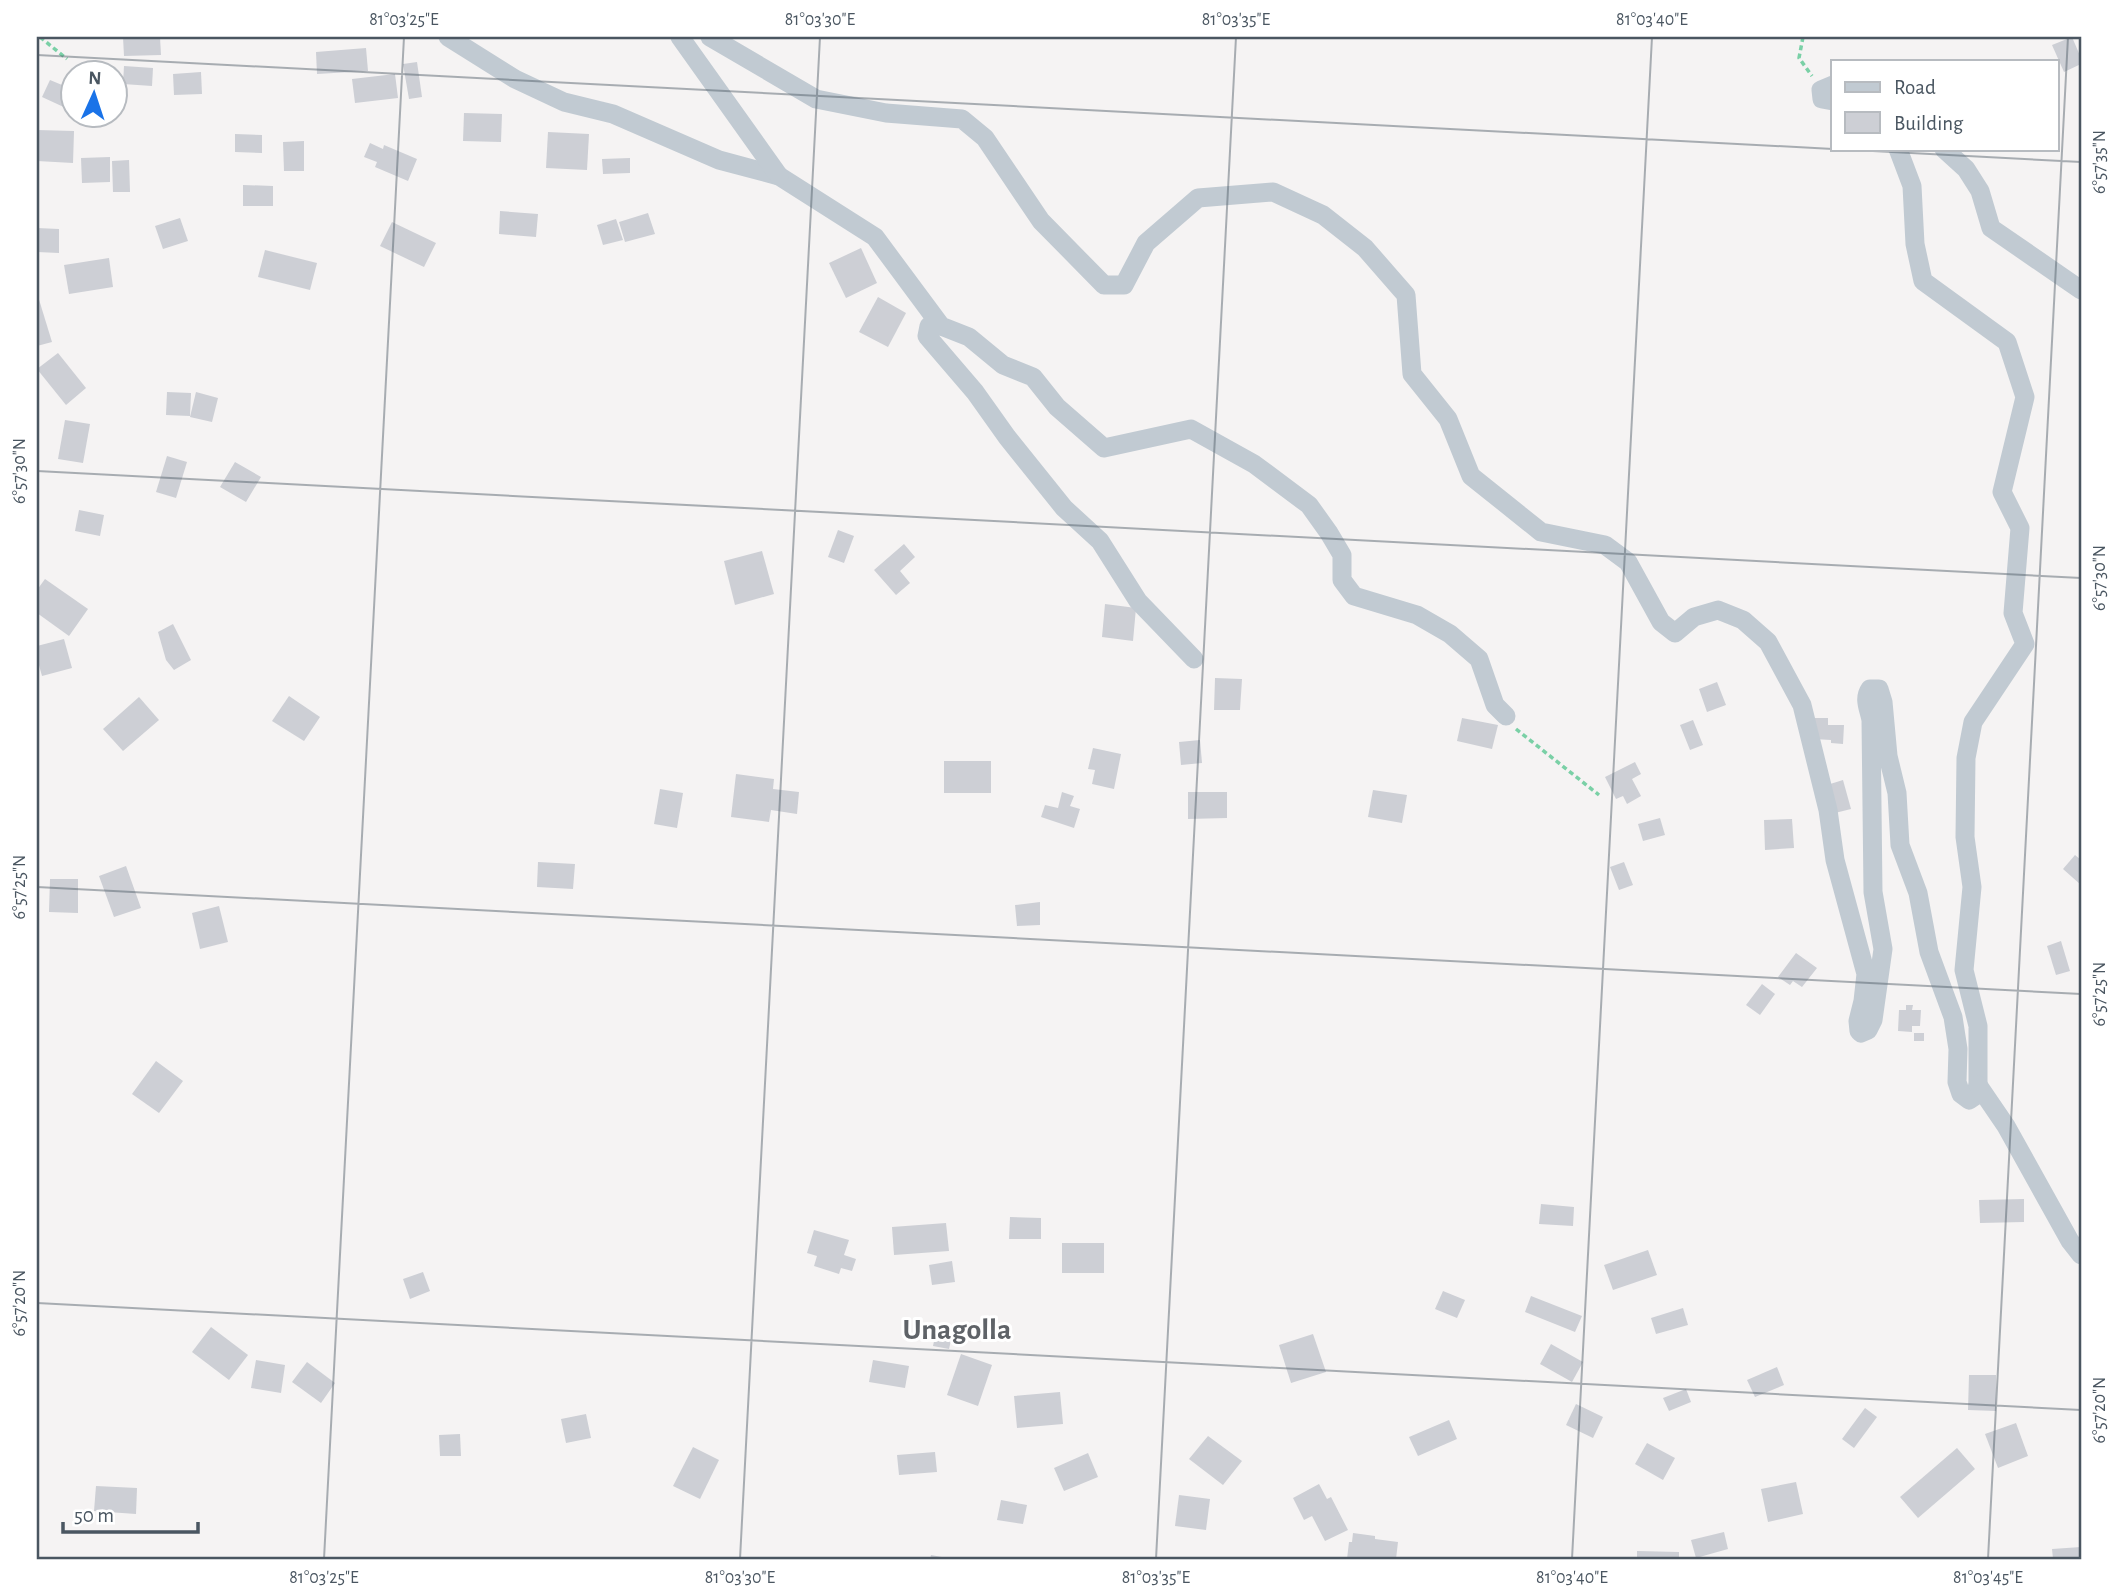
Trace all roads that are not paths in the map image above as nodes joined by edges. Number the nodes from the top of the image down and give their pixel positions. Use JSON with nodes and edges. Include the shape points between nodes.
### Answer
{"nodes":[{"id":1,"x":448,"y":37,"type":"edge"},
{"id":2,"x":680,"y":37,"type":"edge"},
{"id":3,"x":710,"y":37,"type":"edge"},
{"id":4,"x":1898,"y":150,"type":"edge"},
{"id":5,"x":1945,"y":150,"type":"edge"},
{"id":6,"x":779,"y":176,"type":"junction"},
{"id":7,"x":2081,"y":290,"type":"edge"},
{"id":8,"x":941,"y":326,"type":"junction"},
{"id":9,"x":1194,"y":659,"type":"dead end"},
{"id":10,"x":1506,"y":716,"type":"road end"},
{"id":11,"x":1978,"y":1085,"type":"junction"},
{"id":12,"x":2081,"y":1255,"type":"edge"}],
"edges":[{"from":1,"to":6,"type":"street","via":[[515,79],[564,102],[613,114],[719,160]]},
{"from":2,"to":6,"type":"street"},
{"from":3,"to":11,"type":"street","via":[[816,99],[886,113],[961,119],[985,138],[1041,221],[1104,285],[1124,285],[1146,243],[1198,198],[1273,192],[1323,215],[1365,248],[1406,295],[1412,374],[1448,419],[1471,476],[1541,532],[1605,545],[1628,562],[1661,622],[1675,633],[1694,617],[1718,610],[1744,620],[1768,642],[1802,705],[1828,810],[1835,860],[1866,974],[1858,1021],[1861,1033],[1873,1020],[1883,949],[1873,892],[1871,720],[1866,700],[1870,689],[1878,689],[1897,793],[1900,845],[1918,893],[1928,952],[1953,1017],[1957,1082],[1969,1100]]},
{"from":4,"to":11,"type":"street","via":[[1912,186],[1915,244],[1923,281],[2007,342],[2025,397],[2002,492],[2020,528],[2013,613],[2025,644],[1973,722],[1966,758],[1965,837],[1972,887],[1964,970],[1978,1026]]},
{"from":5,"to":7,"type":"street","via":[[1966,169],[1980,191],[1991,228]]},
{"from":6,"to":8,"type":"street","via":[[875,237]]},
{"from":8,"to":9,"type":"street","via":[[929,326],[928,336],[1064,508],[1100,541],[1138,601]]},
{"from":8,"to":10,"type":"street","via":[[969,337],[1003,365],[1033,377],[1057,407],[1104,448],[1191,429],[1254,464],[1309,505],[1342,555],[1342,580],[1354,596],[1417,615],[1450,634],[1479,659],[1495,705]]},
{"from":11,"to":12,"type":"street"}]}
